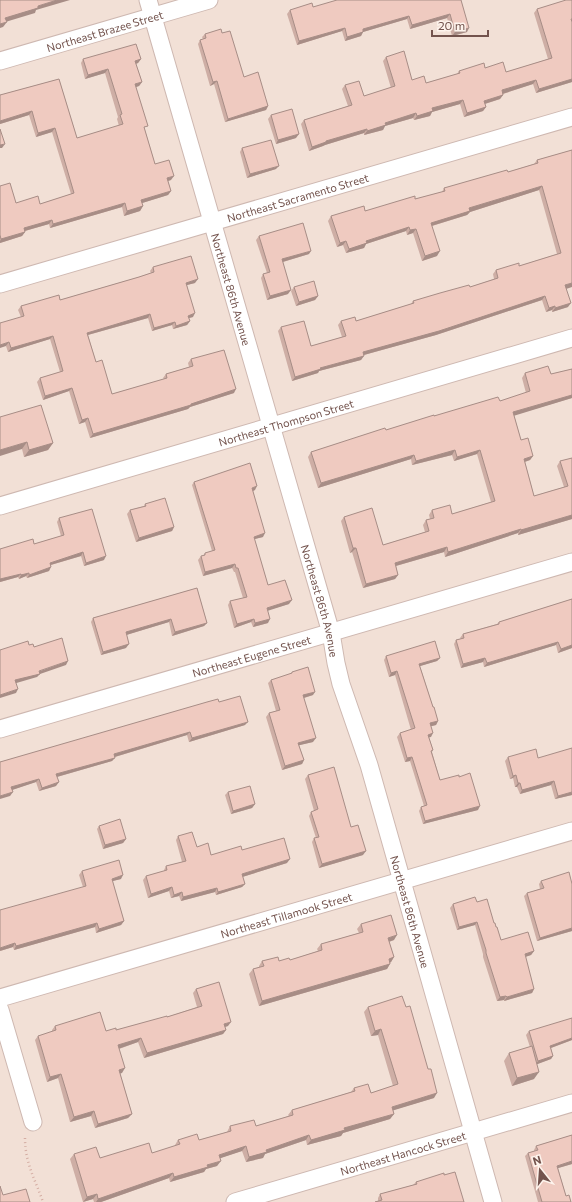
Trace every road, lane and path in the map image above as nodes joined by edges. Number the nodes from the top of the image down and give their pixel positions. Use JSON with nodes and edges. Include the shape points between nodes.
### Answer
{"nodes":[{"id":1,"x":148,"y":0,"type":"edge"},
{"id":2,"x":209,"y":0,"type":"edge"},
{"id":3,"x":152,"y":17,"type":"junction"},
{"id":4,"x":0,"y":61,"type":"edge"},
{"id":5,"x":572,"y":117,"type":"edge"},
{"id":6,"x":211,"y":222,"type":"junction"},
{"id":7,"x":0,"y":284,"type":"edge"},
{"id":8,"x":572,"y":338,"type":"edge"},
{"id":9,"x":271,"y":426,"type":"junction"},
{"id":10,"x":0,"y":506,"type":"edge"},
{"id":11,"x":572,"y":562,"type":"edge"},
{"id":12,"x":330,"y":633,"type":"junction"},
{"id":13,"x":0,"y":729,"type":"edge"},
{"id":14,"x":572,"y":831,"type":"edge"},
{"id":15,"x":401,"y":880,"type":"junction"},
{"id":16,"x":0,"y":998,"type":"edge"},
{"id":17,"x":0,"y":1010,"type":"edge"},
{"id":18,"x":572,"y":1103,"type":"edge"},
{"id":19,"x":33,"y":1122,"type":"joint"},
{"id":20,"x":472,"y":1132,"type":"junction"},
{"id":21,"x":43,"y":1202,"type":"edge"},
{"id":22,"x":235,"y":1202,"type":"edge"},
{"id":23,"x":493,"y":1202,"type":"edge"}],
"edges":[{"from":1,"to":3,"type":"street","name":"Northeast 86th Avenue"},
{"from":2,"to":3,"type":"street","name":"Northeast Brazee Street"},
{"from":3,"to":4,"type":"street","name":"Northeast Brazee Street"},
{"from":3,"to":6,"type":"street","name":"Northeast 86th Avenue"},
{"from":5,"to":6,"type":"street","name":"Northeast Sacramento Street"},
{"from":6,"to":7,"type":"street","name":"Northeast Sacramento Street"},
{"from":6,"to":9,"type":"street","name":"Northeast 86th Avenue"},
{"from":8,"to":9,"type":"street","name":"Northeast Thompson Street"},
{"from":9,"to":10,"type":"street","name":"Northeast Thompson Street"},
{"from":9,"to":12,"type":"street","name":"Northeast 86th Avenue"},
{"from":11,"to":12,"type":"street","name":"Northeast Eugene Street"},
{"from":12,"to":13,"type":"street","name":"Northeast Eugene Street"},
{"from":12,"to":15,"type":"street","name":"Northeast 86th Avenue","via":[[341,684],[368,765]]},
{"from":14,"to":15,"type":"street","name":"Northeast Tillamook Street"},
{"from":15,"to":16,"type":"street","name":"Northeast Tillamook Street"},
{"from":15,"to":20,"type":"street","name":"Northeast 86th Avenue"},
{"from":17,"to":19,"type":"street"},
{"from":18,"to":20,"type":"street","name":"Northeast Hancock Street"},
{"from":19,"to":21,"type":"path","via":[[25,1135],[25,1151]]},
{"from":20,"to":22,"type":"street","name":"Northeast Hancock Street"},
{"from":20,"to":23,"type":"street","name":"Northeast 86th Avenue"}]}
